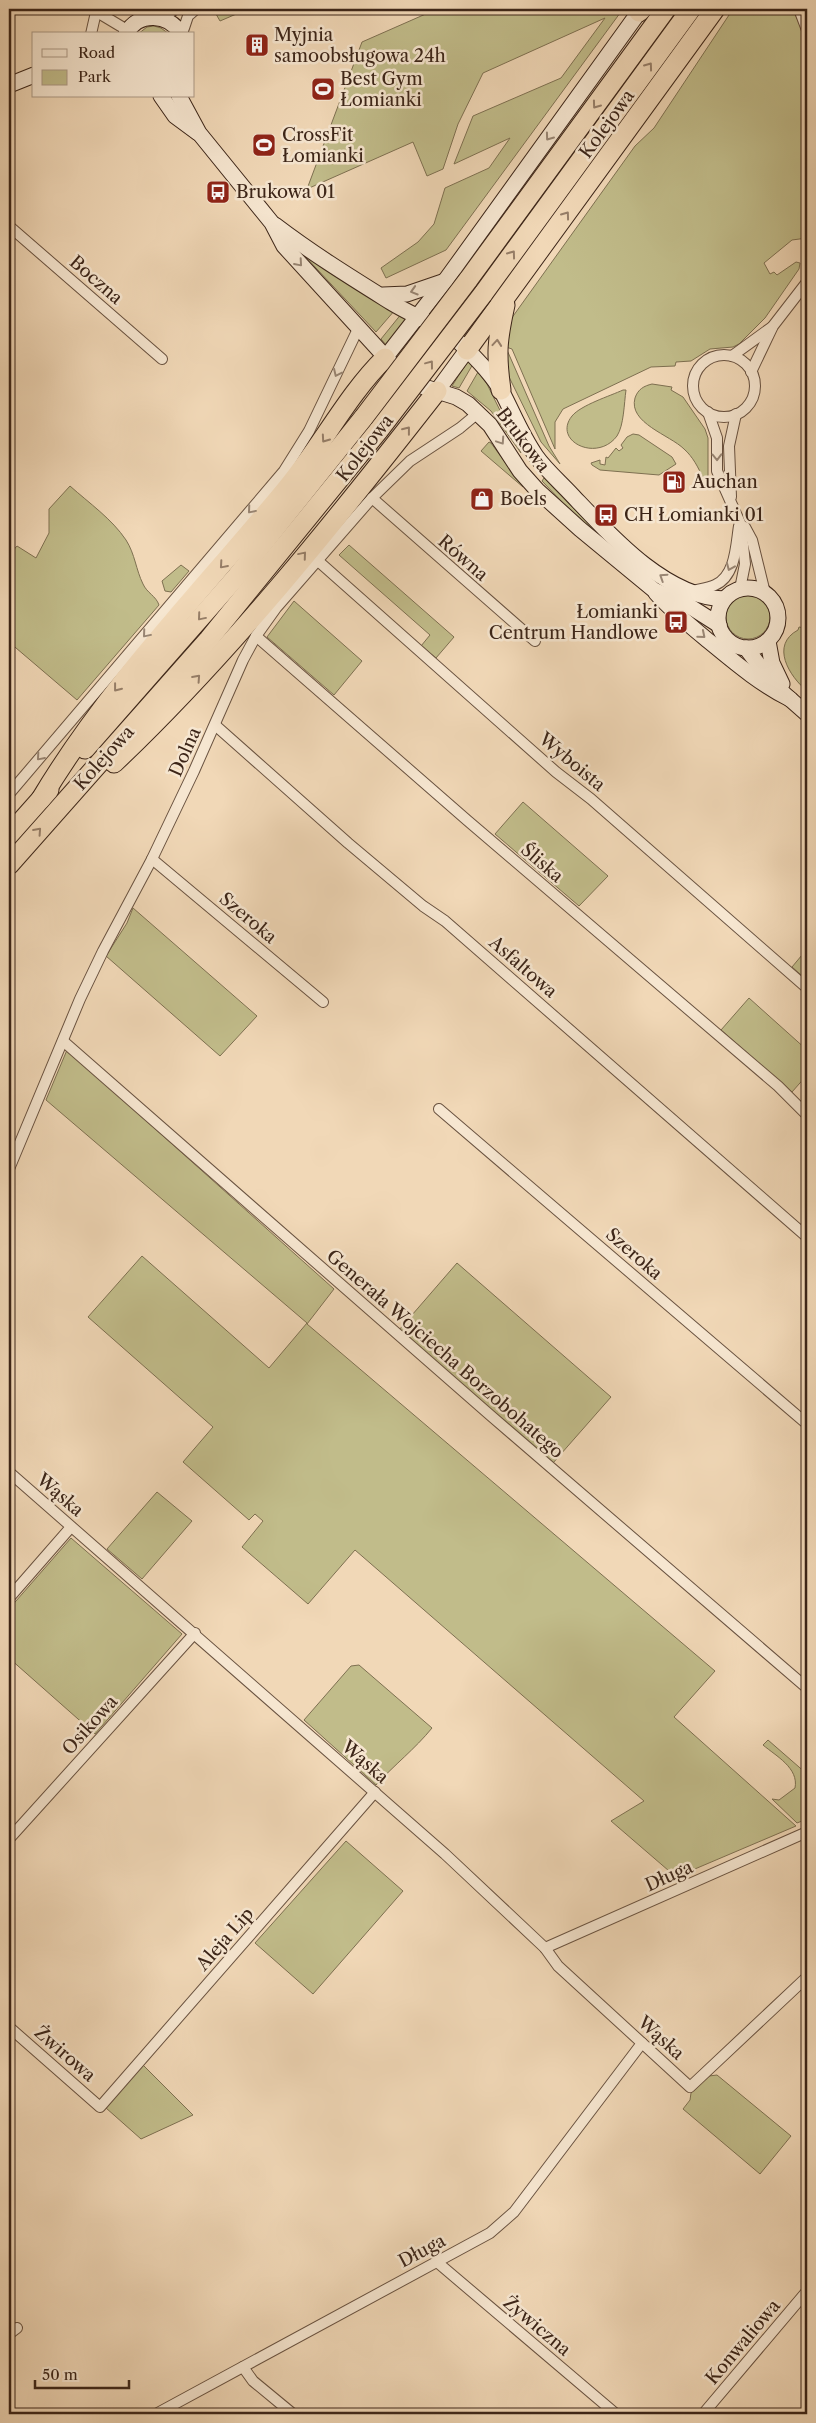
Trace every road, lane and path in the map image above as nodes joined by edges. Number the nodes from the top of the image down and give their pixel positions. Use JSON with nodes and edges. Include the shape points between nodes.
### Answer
{"nodes":[{"id":1,"x":176,"y":9,"type":"edge"},
{"id":2,"x":196,"y":9,"type":"edge"},
{"id":3,"x":666,"y":9,"type":"edge"},
{"id":4,"x":691,"y":9,"type":"edge"},
{"id":5,"x":715,"y":9,"type":"edge"},
{"id":6,"x":799,"y":9,"type":"edge"},
{"id":7,"x":99,"y":11,"type":"edge"},
{"id":8,"x":641,"y":11,"type":"edge"},
{"id":9,"x":160,"y":18,"type":"junction"},
{"id":10,"x":807,"y":30,"type":"edge"},
{"id":11,"x":92,"y":32,"type":"edge"},
{"id":12,"x":127,"y":32,"type":"edge"},
{"id":13,"x":180,"y":32,"type":"edge"},
{"id":14,"x":183,"y":32,"type":"edge"},
{"id":15,"x":32,"y":76,"type":"edge"},
{"id":16,"x":9,"y":85,"type":"edge"},
{"id":17,"x":162,"y":98,"type":"edge"},
{"id":18,"x":180,"y":98,"type":"edge"},
{"id":19,"x":199,"y":133,"type":"junction"},
{"id":20,"x":272,"y":223,"type":"junction"},
{"id":21,"x":9,"y":226,"type":"edge"},
{"id":22,"x":445,"y":281,"type":"junction"},
{"id":23,"x":807,"y":282,"type":"edge"},
{"id":24,"x":383,"y":296,"type":"junction"},
{"id":25,"x":507,"y":297,"type":"junction"},
{"id":26,"x":419,"y":316,"type":"junction"},
{"id":27,"x":773,"y":326,"type":"junction"},
{"id":28,"x":358,"y":329,"type":"junction"},
{"id":29,"x":467,"y":350,"type":"junction"},
{"id":30,"x":732,"y":356,"type":"junction"},
{"id":31,"x":385,"y":358,"type":"junction"},
{"id":32,"x":162,"y":359,"type":"dead end"},
{"id":33,"x":751,"y":372,"type":"junction"},
{"id":34,"x":501,"y":390,"type":"junction"},
{"id":35,"x":437,"y":391,"type":"junction"},
{"id":36,"x":708,"y":412,"type":"junction"},
{"id":37,"x":478,"y":413,"type":"junction"},
{"id":38,"x":736,"y":414,"type":"junction"},
{"id":39,"x":372,"y":498,"type":"junction"},
{"id":40,"x":731,"y":500,"type":"junction"},
{"id":41,"x":740,"y":520,"type":"junction"},
{"id":42,"x":317,"y":560,"type":"junction"},
{"id":43,"x":740,"y":589,"type":"junction"},
{"id":44,"x":654,"y":590,"type":"junction"},
{"id":45,"x":691,"y":592,"type":"junction"},
{"id":46,"x":765,"y":592,"type":"junction"},
{"id":47,"x":724,"y":600,"type":"junction"},
{"id":48,"x":719,"y":625,"type":"junction"},
{"id":49,"x":256,"y":636,"type":"junction"},
{"id":50,"x":535,"y":641,"type":"dead end"},
{"id":51,"x":768,"y":641,"type":"junction"},
{"id":52,"x":746,"y":648,"type":"junction"},
{"id":53,"x":790,"y":699,"type":"junction"},
{"id":54,"x":807,"y":714,"type":"edge"},
{"id":55,"x":215,"y":725,"type":"junction"},
{"id":56,"x":9,"y":794,"type":"edge"},
{"id":57,"x":68,"y":798,"type":"junction"},
{"id":58,"x":41,"y":799,"type":"junction"},
{"id":59,"x":9,"y":834,"type":"edge"},
{"id":60,"x":152,"y":858,"type":"junction"},
{"id":61,"x":9,"y":865,"type":"edge"},
{"id":62,"x":807,"y":988,"type":"edge"},
{"id":63,"x":323,"y":1002,"type":"dead end"},
{"id":64,"x":63,"y":1041,"type":"junction"},
{"id":65,"x":439,"y":1109,"type":"dead end"},
{"id":66,"x":807,"y":1115,"type":"edge"},
{"id":67,"x":9,"y":1169,"type":"edge"},
{"id":68,"x":807,"y":1237,"type":"edge"},
{"id":69,"x":807,"y":1424,"type":"edge"},
{"id":70,"x":9,"y":1472,"type":"edge"},
{"id":71,"x":71,"y":1527,"type":"junction"},
{"id":72,"x":9,"y":1598,"type":"edge"},
{"id":73,"x":195,"y":1633,"type":"junction"},
{"id":74,"x":807,"y":1688,"type":"edge"},
{"id":75,"x":375,"y":1792,"type":"junction"},
{"id":76,"x":807,"y":1832,"type":"edge"},
{"id":77,"x":9,"y":1840,"type":"edge"},
{"id":78,"x":545,"y":1948,"type":"junction"},
{"id":79,"x":807,"y":1977,"type":"edge"},
{"id":80,"x":9,"y":2026,"type":"edge"},
{"id":81,"x":642,"y":2043,"type":"junction"},
{"id":82,"x":100,"y":2107,"type":"joint"},
{"id":83,"x":437,"y":2262,"type":"junction"},
{"id":84,"x":807,"y":2290,"type":"edge"},
{"id":85,"x":243,"y":2367,"type":"junction"},
{"id":86,"x":156,"y":2414,"type":"edge"},
{"id":87,"x":293,"y":2414,"type":"edge"},
{"id":88,"x":616,"y":2414,"type":"edge"},
{"id":89,"x":703,"y":2414,"type":"edge"}],
"edges":[{"from":1,"to":9,"type":"street"},
{"from":2,"to":14,"type":"street","via":[[188,16]]},
{"from":3,"to":58,"type":"highway","name":"Kolejowa","one_way":true,"bridge":true,"via":[[364,417],[195,625]]},
{"from":57,"to":4,"type":"highway","name":"Kolejowa","one_way":true,"bridge":true,"via":[[209,639],[379,430],[483,294]]},
{"from":25,"to":5,"type":"highway","one_way":true},
{"from":6,"to":10,"type":"street"},
{"from":7,"to":11,"type":"street"},
{"from":7,"to":12,"type":"street"},
{"from":8,"to":22,"type":"street","one_way":true},
{"from":9,"to":12,"type":"street","via":[[144,19]]},
{"from":9,"to":13,"type":"street","via":[[170,21]]},
{"from":15,"to":16,"type":"street"},
{"from":17,"to":19,"type":"street","via":[[185,126]]},
{"from":18,"to":19,"type":"street"},
{"from":19,"to":20,"type":"street"},
{"from":20,"to":24,"type":"street","via":[[318,257]]},
{"from":20,"to":28,"type":"street","one_way":true,"via":[[284,246]]},
{"from":21,"to":32,"type":"street","name":"Boczna"},
{"from":22,"to":24,"type":"street","one_way":true,"via":[[413,292]]},
{"from":22,"to":26,"type":"street"},
{"from":23,"to":27,"type":"street"},
{"from":24,"to":26,"type":"street"},
{"from":25,"to":29,"type":"highway"},
{"from":34,"to":25,"type":"highway","one_way":true,"via":[[496,355]]},
{"from":26,"to":29,"type":"street","name":"Brukowa"},
{"from":26,"to":31,"type":"street"},
{"from":27,"to":30,"type":"street"},
{"from":27,"to":33,"type":"street"},
{"from":28,"to":31,"type":"street"},
{"from":28,"to":56,"type":"street","one_way":true,"via":[[309,431],[284,471]]},
{"from":29,"to":34,"type":"street","name":"Brukowa"},
{"from":29,"to":35,"type":"street"},
{"from":30,"to":33,"type":"street"},
{"from":30,"to":36,"type":"street","via":[[713,357],[696,373],[694,393]]},
{"from":31,"to":35,"type":"street","name":"Brukowa","via":[[408,380]]},
{"from":31,"to":58,"type":"highway","one_way":true,"via":[[302,470],[120,685],[68,754]]},
{"from":33,"to":38,"type":"street","via":[[755,388],[752,398]]},
{"from":45,"to":34,"type":"street","name":"Brukowa","one_way":true,"via":[[652,570],[604,528],[537,458]]},
{"from":35,"to":37,"type":"street","name":"Brukowa","via":[[456,397]]},
{"from":57,"to":35,"type":"highway","one_way":true,"via":[[105,772],[165,715],[366,481]]},
{"from":36,"to":38,"type":"street","via":[[725,417]]},
{"from":36,"to":40,"type":"street","one_way":true,"via":[[717,438],[717,471]]},
{"from":37,"to":39,"type":"street","name":"Dolna","via":[[410,462]]},
{"from":37,"to":44,"type":"street","name":"Brukowa","one_way":true,"via":[[537,490]]},
{"from":38,"to":40,"type":"street","via":[[729,446]]},
{"from":39,"to":42,"type":"street","name":"Dolna"},
{"from":39,"to":50,"type":"street","name":"Równa"},
{"from":40,"to":41,"type":"street"},
{"from":41,"to":43,"type":"street","via":[[745,548]]},
{"from":41,"to":45,"type":"street","one_way":true,"via":[[732,563],[724,579],[716,585]]},
{"from":41,"to":46,"type":"street","via":[[752,540]]},
{"from":42,"to":49,"type":"street","name":"Dolna"},
{"from":42,"to":62,"type":"street","name":"Wyboista"},
{"from":43,"to":46,"type":"street"},
{"from":43,"to":47,"type":"street"},
{"from":44,"to":48,"type":"street","name":"Brukowa","via":[[686,604]]},
{"from":44,"to":53,"type":"street","one_way":true,"via":[[751,676]]},
{"from":45,"to":47,"type":"street","name":"Brukowa"},
{"from":46,"to":51,"type":"street","via":[[774,602],[778,614],[777,626]]},
{"from":47,"to":48,"type":"street","via":[[718,614]]},
{"from":48,"to":52,"type":"street","via":[[731,642]]},
{"from":49,"to":55,"type":"street","name":"Dolna"},
{"from":49,"to":66,"type":"street","name":"Śliska","via":[[778,1086]]},
{"from":51,"to":52,"type":"street"},
{"from":51,"to":53,"type":"street","via":[[772,663]]},
{"from":52,"to":53,"type":"street","via":[[772,684]]},
{"from":53,"to":54,"type":"street"},
{"from":55,"to":60,"type":"street","name":"Dolna"},
{"from":55,"to":68,"type":"street","name":"Asfaltowa"},
{"from":61,"to":57,"type":"highway","name":"Kolejowa","one_way":true},
{"from":58,"to":59,"type":"highway","name":"Kolejowa"},
{"from":60,"to":63,"type":"street","name":"Szeroka"},
{"from":60,"to":64,"type":"street","name":"Dolna","via":[[103,951]]},
{"from":64,"to":67,"type":"street","name":"Dolna"},
{"from":64,"to":74,"type":"street","name":"Generała Wojciecha Borzobohatego"},
{"from":65,"to":69,"type":"street","name":"Szeroka"},
{"from":70,"to":71,"type":"street","name":"Wąska"},
{"from":71,"to":72,"type":"street"},
{"from":71,"to":73,"type":"street","name":"Wąska"},
{"from":73,"to":75,"type":"street","name":"Wąska"},
{"from":73,"to":77,"type":"street","name":"Osikowa"},
{"from":75,"to":78,"type":"street","name":"Wąska"},
{"from":75,"to":82,"type":"street","name":"Aleja Lip"},
{"from":76,"to":78,"type":"street","name":"Długa"},
{"from":78,"to":81,"type":"street","name":"Wąska","via":[[558,1966]]},
{"from":79,"to":81,"type":"street","name":"Wąska","via":[[690,2086]]},
{"from":80,"to":82,"type":"street","name":"Żwirowa"},
{"from":81,"to":83,"type":"street","name":"Długa","via":[[508,2218],[490,2233]]},
{"from":83,"to":85,"type":"street","name":"Długa"},
{"from":83,"to":88,"type":"street","name":"Żywiczna"},
{"from":84,"to":89,"type":"street","name":"Konwaliowa"},
{"from":85,"to":86,"type":"street","name":"Długa"},
{"from":85,"to":87,"type":"street","via":[[253,2382]]}]}
